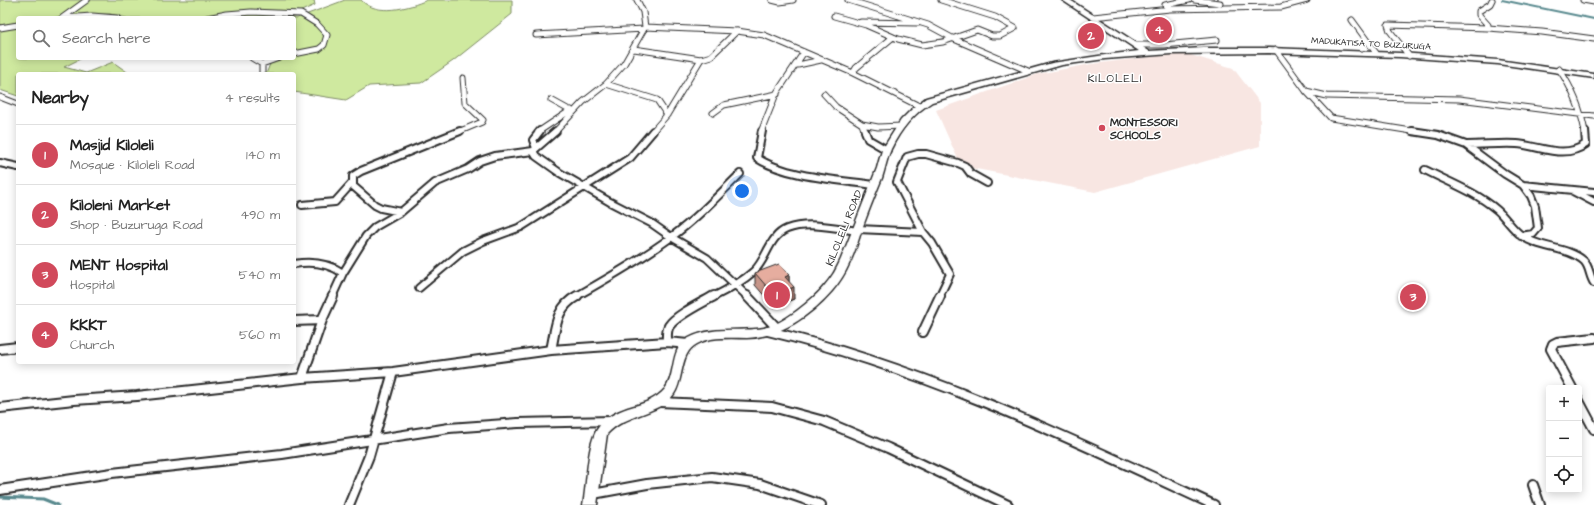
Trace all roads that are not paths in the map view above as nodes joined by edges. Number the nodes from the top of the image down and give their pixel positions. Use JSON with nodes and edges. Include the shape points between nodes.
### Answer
{"nodes":[{"id":1,"x":87,"y":0,"type":"edge"},
{"id":2,"x":637,"y":0,"type":"edge"},
{"id":3,"x":772,"y":0,"type":"edge"},
{"id":4,"x":794,"y":0,"type":"edge"},
{"id":5,"x":848,"y":0,"type":"edge"},
{"id":6,"x":941,"y":0,"type":"edge"},
{"id":7,"x":1066,"y":0,"type":"edge"},
{"id":8,"x":1189,"y":0,"type":"edge"},
{"id":9,"x":1194,"y":0,"type":"edge"},
{"id":10,"x":1278,"y":0,"type":"edge"},
{"id":11,"x":1307,"y":0,"type":"edge"},
{"id":12,"x":1583,"y":0,"type":"edge"},
{"id":13,"x":1491,"y":2,"type":"edge"},
{"id":14,"x":1594,"y":2,"type":"edge"},
{"id":15,"x":1285,"y":6,"type":"junction"},
{"id":16,"x":1236,"y":7,"type":"junction"},
{"id":17,"x":1144,"y":12,"type":"junction"},
{"id":18,"x":66,"y":16,"type":"edge"},
{"id":19,"x":218,"y":16,"type":"edge"},
{"id":20,"x":834,"y":16,"type":"dead end"},
{"id":21,"x":1092,"y":17,"type":"junction"},
{"id":22,"x":1352,"y":20,"type":"dead end"},
{"id":23,"x":856,"y":22,"type":"junction"},
{"id":24,"x":921,"y":22,"type":"junction"},
{"id":25,"x":16,"y":25,"type":"edge"},
{"id":26,"x":0,"y":28,"type":"edge"},
{"id":27,"x":645,"y":28,"type":"junction"},
{"id":28,"x":1488,"y":28,"type":"junction"},
{"id":29,"x":737,"y":31,"type":"junction"},
{"id":30,"x":536,"y":35,"type":"dead end"},
{"id":31,"x":893,"y":37,"type":"junction"},
{"id":32,"x":954,"y":39,"type":"junction"},
{"id":33,"x":1594,"y":39,"type":"edge"},
{"id":34,"x":1217,"y":40,"type":"dead end"},
{"id":35,"x":1136,"y":45,"type":"junction"},
{"id":36,"x":634,"y":49,"type":"junction"},
{"id":37,"x":1276,"y":50,"type":"junction"},
{"id":38,"x":804,"y":52,"type":"junction"},
{"id":39,"x":1146,"y":53,"type":"junction"},
{"id":40,"x":1376,"y":53,"type":"junction"},
{"id":41,"x":296,"y":54,"type":"edge"},
{"id":42,"x":1409,"y":56,"type":"junction"},
{"id":43,"x":701,"y":59,"type":"junction"},
{"id":44,"x":255,"y":60,"type":"edge"},
{"id":45,"x":273,"y":60,"type":"edge"},
{"id":46,"x":821,"y":60,"type":"junction"},
{"id":47,"x":262,"y":64,"type":"junction"},
{"id":48,"x":798,"y":65,"type":"junction"},
{"id":49,"x":1558,"y":70,"type":"junction"},
{"id":50,"x":1028,"y":71,"type":"junction"},
{"id":51,"x":262,"y":72,"type":"edge"},
{"id":52,"x":853,"y":74,"type":"junction"},
{"id":53,"x":1594,"y":76,"type":"edge"},
{"id":54,"x":462,"y":78,"type":"dead end"},
{"id":55,"x":606,"y":84,"type":"junction"},
{"id":56,"x":1306,"y":91,"type":"junction"},
{"id":57,"x":777,"y":94,"type":"junction"},
{"id":58,"x":824,"y":94,"type":"dead end"},
{"id":59,"x":0,"y":97,"type":"edge"},
{"id":60,"x":551,"y":100,"type":"dead end"},
{"id":61,"x":16,"y":103,"type":"edge"},
{"id":62,"x":920,"y":106,"type":"junction"},
{"id":63,"x":578,"y":107,"type":"junction"},
{"id":64,"x":571,"y":111,"type":"junction"},
{"id":65,"x":713,"y":113,"type":"dead end"},
{"id":66,"x":1580,"y":114,"type":"junction"},
{"id":67,"x":667,"y":116,"type":"junction"},
{"id":68,"x":1594,"y":116,"type":"edge"},
{"id":69,"x":862,"y":124,"type":"junction"},
{"id":70,"x":902,"y":126,"type":"junction"},
{"id":71,"x":1466,"y":145,"type":"junction"},
{"id":72,"x":535,"y":150,"type":"junction"},
{"id":73,"x":886,"y":150,"type":"junction"},
{"id":74,"x":0,"y":163,"type":"edge"},
{"id":75,"x":16,"y":167,"type":"edge"},
{"id":76,"x":1426,"y":170,"type":"dead end"},
{"id":77,"x":740,"y":174,"type":"dead end"},
{"id":78,"x":352,"y":182,"type":"junction"},
{"id":79,"x":987,"y":184,"type":"dead end"},
{"id":80,"x":585,"y":186,"type":"junction"},
{"id":81,"x":874,"y":186,"type":"junction"},
{"id":82,"x":1523,"y":186,"type":"junction"},
{"id":83,"x":1568,"y":189,"type":"junction"},
{"id":84,"x":1594,"y":192,"type":"edge"},
{"id":85,"x":1594,"y":202,"type":"edge"},
{"id":86,"x":302,"y":205,"type":"dead end"},
{"id":87,"x":401,"y":212,"type":"junction"},
{"id":88,"x":857,"y":230,"type":"junction"},
{"id":89,"x":923,"y":232,"type":"junction"},
{"id":90,"x":1521,"y":236,"type":"junction"},
{"id":91,"x":671,"y":238,"type":"junction"},
{"id":92,"x":296,"y":264,"type":"edge"},
{"id":93,"x":343,"y":273,"type":"junction"},
{"id":94,"x":1594,"y":283,"type":"edge"},
{"id":95,"x":736,"y":284,"type":"junction"},
{"id":96,"x":419,"y":288,"type":"dead end"},
{"id":97,"x":322,"y":320,"type":"junction"},
{"id":98,"x":296,"y":321,"type":"edge"},
{"id":99,"x":773,"y":330,"type":"junction"},
{"id":100,"x":923,"y":332,"type":"dead end"},
{"id":101,"x":1594,"y":338,"type":"edge"},
{"id":102,"x":667,"y":342,"type":"junction"},
{"id":103,"x":688,"y":344,"type":"junction"},
{"id":104,"x":16,"y":347,"type":"edge"},
{"id":105,"x":0,"y":349,"type":"edge"},
{"id":106,"x":551,"y":350,"type":"junction"},
{"id":107,"x":392,"y":372,"type":"junction"},
{"id":108,"x":302,"y":378,"type":"junction"},
{"id":109,"x":1570,"y":385,"type":"edge"},
{"id":110,"x":658,"y":402,"type":"junction"},
{"id":111,"x":1582,"y":407,"type":"edge"},
{"id":112,"x":0,"y":408,"type":"edge"},
{"id":113,"x":613,"y":421,"type":"junction"},
{"id":114,"x":1594,"y":429,"type":"edge"},
{"id":115,"x":375,"y":440,"type":"junction"},
{"id":116,"x":1533,"y":485,"type":"dead end"},
{"id":117,"x":0,"y":490,"type":"edge"},
{"id":118,"x":593,"y":494,"type":"junction"},
{"id":119,"x":349,"y":505,"type":"edge"},
{"id":120,"x":590,"y":505,"type":"edge"},
{"id":121,"x":821,"y":505,"type":"edge"},
{"id":122,"x":1008,"y":505,"type":"edge"},
{"id":123,"x":1214,"y":505,"type":"edge"},
{"id":124,"x":1540,"y":505,"type":"edge"}],
"edges":[{"from":1,"to":18,"type":"street"},
{"from":2,"to":27,"type":"street","via":[[644,12]]},
{"from":3,"to":4,"type":"street"},
{"from":5,"to":24,"type":"street"},
{"from":6,"to":32,"type":"street","via":[[995,17],[1015,28],[998,37],[977,30]]},
{"from":7,"to":21,"type":"main road"},
{"from":8,"to":17,"type":"street"},
{"from":9,"to":16,"type":"street"},
{"from":10,"to":15,"type":"street"},
{"from":11,"to":15,"type":"street"},
{"from":12,"to":14,"type":"street"},
{"from":13,"to":28,"type":"street","via":[[1479,11]]},
{"from":15,"to":16,"type":"street"},
{"from":16,"to":17,"type":"street"},
{"from":17,"to":21,"type":"street"},
{"from":19,"to":41,"type":"street","via":[[251,12],[301,14],[317,24],[327,35],[324,45],[319,49]]},
{"from":20,"to":23,"type":"street"},
{"from":21,"to":35,"type":"main road"},
{"from":22,"to":40,"type":"street"},
{"from":23,"to":24,"type":"street","via":[[901,25]]},
{"from":23,"to":31,"type":"street"},
{"from":24,"to":32,"type":"street"},
{"from":25,"to":26,"type":"street"},
{"from":27,"to":29,"type":"street"},
{"from":27,"to":30,"type":"street"},
{"from":27,"to":36,"type":"street"},
{"from":28,"to":33,"type":"street"},
{"from":28,"to":42,"type":"street","via":[[1388,25]]},
{"from":29,"to":38,"type":"street","via":[[764,35]]},
{"from":29,"to":43,"type":"street","via":[[711,56]]},
{"from":31,"to":32,"type":"street","via":[[922,45]]},
{"from":31,"to":52,"type":"street","via":[[856,68]]},
{"from":32,"to":50,"type":"street"},
{"from":34,"to":35,"type":"street"},
{"from":35,"to":39,"type":"main road"},
{"from":36,"to":43,"type":"street"},
{"from":36,"to":55,"type":"street"},
{"from":37,"to":39,"type":"main road","name":"MADUKATISA TO BUZURUGA"},
{"from":37,"to":40,"type":"main road","name":"MADUKATISA TO BUZURUGA"},
{"from":37,"to":56,"type":"street"},
{"from":38,"to":46,"type":"street"},
{"from":38,"to":48,"type":"street"},
{"from":39,"to":50,"type":"main road","name":"KILOLELI ROAD","via":[[1074,61]]},
{"from":40,"to":42,"type":"main road","name":"MADUKATISA TO BUZURUGA"},
{"from":42,"to":49,"type":"main road","name":"MADUKATISA TO BUZURUGA"},
{"from":43,"to":67,"type":"street"},
{"from":44,"to":47,"type":"street"},
{"from":45,"to":47,"type":"street"},
{"from":46,"to":48,"type":"street"},
{"from":46,"to":52,"type":"street"},
{"from":47,"to":51,"type":"street"},
{"from":48,"to":57,"type":"street"},
{"from":49,"to":53,"type":"main road","name":"MADUKATISA TO BUZURUGA"},
{"from":49,"to":66,"type":"street","via":[[1568,82]]},
{"from":50,"to":62,"type":"main road","name":"KILOLELI ROAD","via":[[939,97]]},
{"from":52,"to":62,"type":"street"},
{"from":54,"to":78,"type":"street","via":[[465,103],[483,120],[482,122],[361,171],[353,176]]},
{"from":55,"to":63,"type":"street"},
{"from":55,"to":67,"type":"street","via":[[657,100]]},
{"from":56,"to":66,"type":"street","via":[[1327,96],[1459,99]]},
{"from":56,"to":71,"type":"street","via":[[1328,116],[1334,119],[1438,135]]},
{"from":57,"to":65,"type":"street","via":[[724,105]]},
{"from":57,"to":81,"type":"street","via":[[756,148],[759,161],[781,169]]},
{"from":58,"to":69,"type":"street","via":[[836,107]]},
{"from":59,"to":61,"type":"street"},
{"from":60,"to":64,"type":"street"},
{"from":62,"to":70,"type":"main road","name":"KILOLELI ROAD"},
{"from":63,"to":64,"type":"street"},
{"from":63,"to":72,"type":"street"},
{"from":64,"to":72,"type":"street","via":[[535,135]]},
{"from":66,"to":68,"type":"street"},
{"from":66,"to":71,"type":"street","via":[[1587,134],[1586,144],[1581,149],[1570,152],[1524,145]]},
{"from":67,"to":80,"type":"street","via":[[630,158]]},
{"from":69,"to":70,"type":"street","via":[[878,128]]},
{"from":69,"to":73,"type":"street","via":[[868,139]]},
{"from":70,"to":73,"type":"main road","name":"KILOLELI ROAD"},
{"from":71,"to":82,"type":"street"},
{"from":72,"to":80,"type":"street","via":[[536,156]]},
{"from":72,"to":87,"type":"street","via":[[480,161],[435,183]]},
{"from":73,"to":81,"type":"main road","name":"KILOLELI ROAD"},
{"from":74,"to":75,"type":"street"},
{"from":76,"to":90,"type":"street","via":[[1488,204]]},
{"from":77,"to":91,"type":"street"},
{"from":78,"to":86,"type":"street","via":[[335,202]]},
{"from":78,"to":87,"type":"street","via":[[356,189],[375,205]]},
{"from":79,"to":89,"type":"street","via":[[958,163],[926,154],[907,158],[897,182]]},
{"from":80,"to":91,"type":"street","via":[[651,223]]},
{"from":80,"to":96,"type":"street","via":[[521,227],[463,251]]},
{"from":81,"to":88,"type":"main road","name":"KILOLELI ROAD"},
{"from":82,"to":83,"type":"street"},
{"from":82,"to":90,"type":"street","via":[[1535,206],[1538,228],[1533,234]]},
{"from":83,"to":84,"type":"street"},
{"from":83,"to":85,"type":"street"},
{"from":87,"to":93,"type":"street","via":[[375,227],[366,236]]},
{"from":88,"to":89,"type":"street"},
{"from":88,"to":95,"type":"street","via":[[802,226],[785,230],[773,240],[755,270]]},
{"from":88,"to":99,"type":"main road","name":"KILOLELI ROAD","via":[[847,259],[836,279],[807,306]]},
{"from":89,"to":100,"type":"street","via":[[950,274]]},
{"from":90,"to":94,"type":"street","via":[[1583,260]]},
{"from":91,"to":95,"type":"street","via":[[707,258]]},
{"from":91,"to":106,"type":"street","via":[[626,268],[570,300],[558,317]]},
{"from":92,"to":93,"type":"street","via":[[324,264]]},
{"from":93,"to":97,"type":"street"},
{"from":95,"to":99,"type":"street"},
{"from":95,"to":102,"type":"street","via":[[691,309],[670,325],[666,333]]},
{"from":97,"to":98,"type":"street"},
{"from":97,"to":108,"type":"street"},
{"from":99,"to":103,"type":"main road","via":[[713,335]]},
{"from":99,"to":123,"type":"street","via":[[890,366],[943,386],[1052,430]]},
{"from":101,"to":109,"type":"street","via":[[1553,344],[1551,349]]},
{"from":102,"to":103,"type":"street"},
{"from":102,"to":106,"type":"street"},
{"from":103,"to":110,"type":"main road","via":[[683,349],[670,391]]},
{"from":104,"to":105,"type":"street"},
{"from":106,"to":107,"type":"street"},
{"from":107,"to":108,"type":"street"},
{"from":107,"to":115,"type":"street"},
{"from":108,"to":112,"type":"street"},
{"from":110,"to":113,"type":"main road"},
{"from":110,"to":122,"type":"street","via":[[772,408],[797,412],[888,448]]},
{"from":111,"to":114,"type":"street"},
{"from":113,"to":115,"type":"street","via":[[510,423],[450,428]]},
{"from":113,"to":118,"type":"main road","via":[[602,431],[600,437]]},
{"from":115,"to":117,"type":"street","via":[[282,454],[112,473]]},
{"from":115,"to":119,"type":"street","via":[[359,486]]},
{"from":116,"to":124,"type":"street"},
{"from":118,"to":120,"type":"main road"},
{"from":118,"to":121,"type":"street","via":[[647,484],[712,477],[760,484]]}]}
